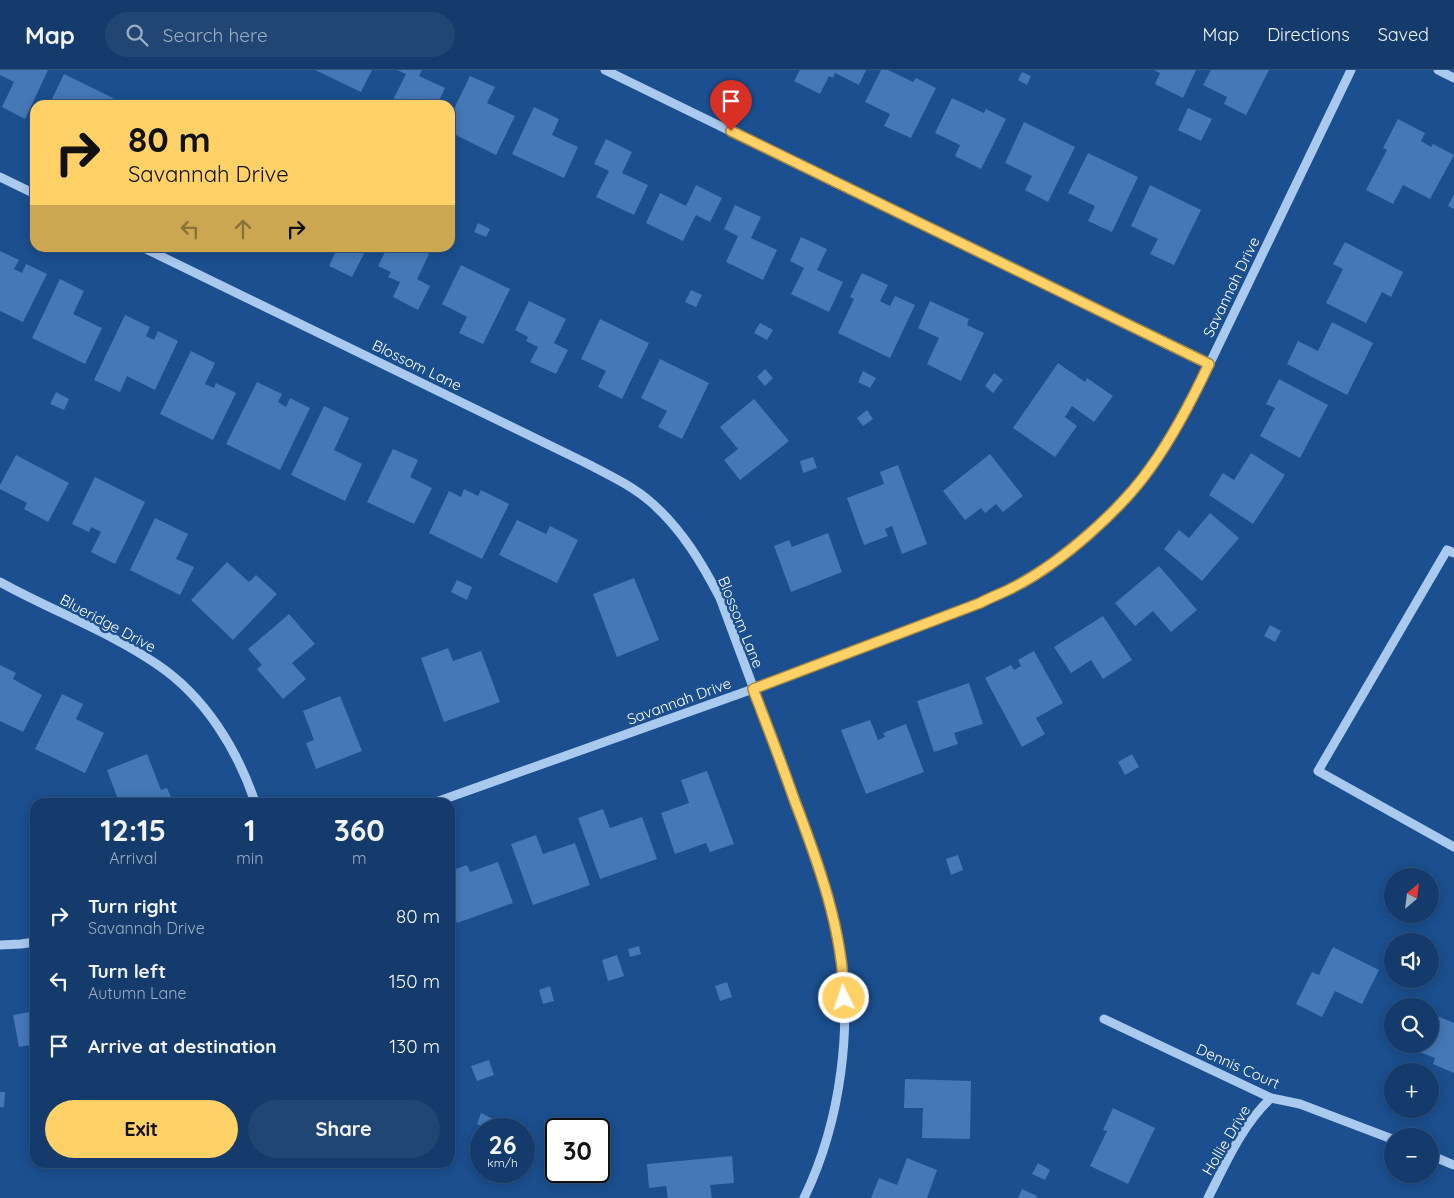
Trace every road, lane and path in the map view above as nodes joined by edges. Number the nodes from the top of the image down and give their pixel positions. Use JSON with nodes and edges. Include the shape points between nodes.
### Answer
{"nodes":[{"id":1,"x":606,"y":70,"type":"edge"},
{"id":2,"x":1351,"y":70,"type":"edge"},
{"id":3,"x":1438,"y":70,"type":"edge"},
{"id":4,"x":1454,"y":78,"type":"edge"},
{"id":5,"x":0,"y":177,"type":"edge"},
{"id":6,"x":30,"y":192,"type":"edge"},
{"id":7,"x":152,"y":252,"type":"edge"},
{"id":8,"x":1209,"y":364,"type":"junction"},
{"id":9,"x":1454,"y":553,"type":"edge"},
{"id":10,"x":0,"y":582,"type":"edge"},
{"id":11,"x":753,"y":689,"type":"junction"},
{"id":12,"x":254,"y":798,"type":"edge"},
{"id":13,"x":447,"y":798,"type":"edge"},
{"id":14,"x":1454,"y":847,"type":"edge"},
{"id":15,"x":30,"y":943,"type":"edge"},
{"id":16,"x":0,"y":945,"type":"edge"},
{"id":17,"x":1104,"y":1019,"type":"dead end"},
{"id":18,"x":1271,"y":1098,"type":"junction"},
{"id":19,"x":1384,"y":1136,"type":"edge"},
{"id":20,"x":1439,"y":1158,"type":"edge"},
{"id":21,"x":1454,"y":1165,"type":"edge"},
{"id":22,"x":804,"y":1198,"type":"edge"},
{"id":23,"x":1208,"y":1198,"type":"edge"}],
"edges":[{"from":1,"to":8,"type":"street"},
{"from":2,"to":8,"type":"street","name":"Savannah Drive"},
{"from":3,"to":4,"type":"street"},
{"from":5,"to":6,"type":"street"},
{"from":7,"to":11,"type":"street","name":"Blossom Lane","via":[[584,462],[652,503],[678,529],[705,569],[720,598]]},
{"from":8,"to":11,"type":"street","name":"Savannah Drive","via":[[1174,432],[1151,468],[1122,503],[1054,562],[1016,586],[980,603]]},
{"from":9,"to":14,"type":"street","via":[[1447,550],[1318,771]]},
{"from":10,"to":12,"type":"street","name":"Blueridge Drive","via":[[159,665],[189,691],[214,720],[234,752]]},
{"from":11,"to":13,"type":"street","name":"Savannah Drive"},
{"from":11,"to":22,"type":"street","name":"Blossom Lane","via":[[815,855],[838,940],[844,982],[842,1067],[835,1109]]},
{"from":15,"to":16,"type":"street"},
{"from":17,"to":18,"type":"street","name":"Dennis Court"},
{"from":18,"to":19,"type":"street","name":"Dennis Court","via":[[1300,1104]]},
{"from":18,"to":23,"type":"street","name":"Hollie Drive","via":[[1247,1125]]},
{"from":20,"to":21,"type":"street"}]}
